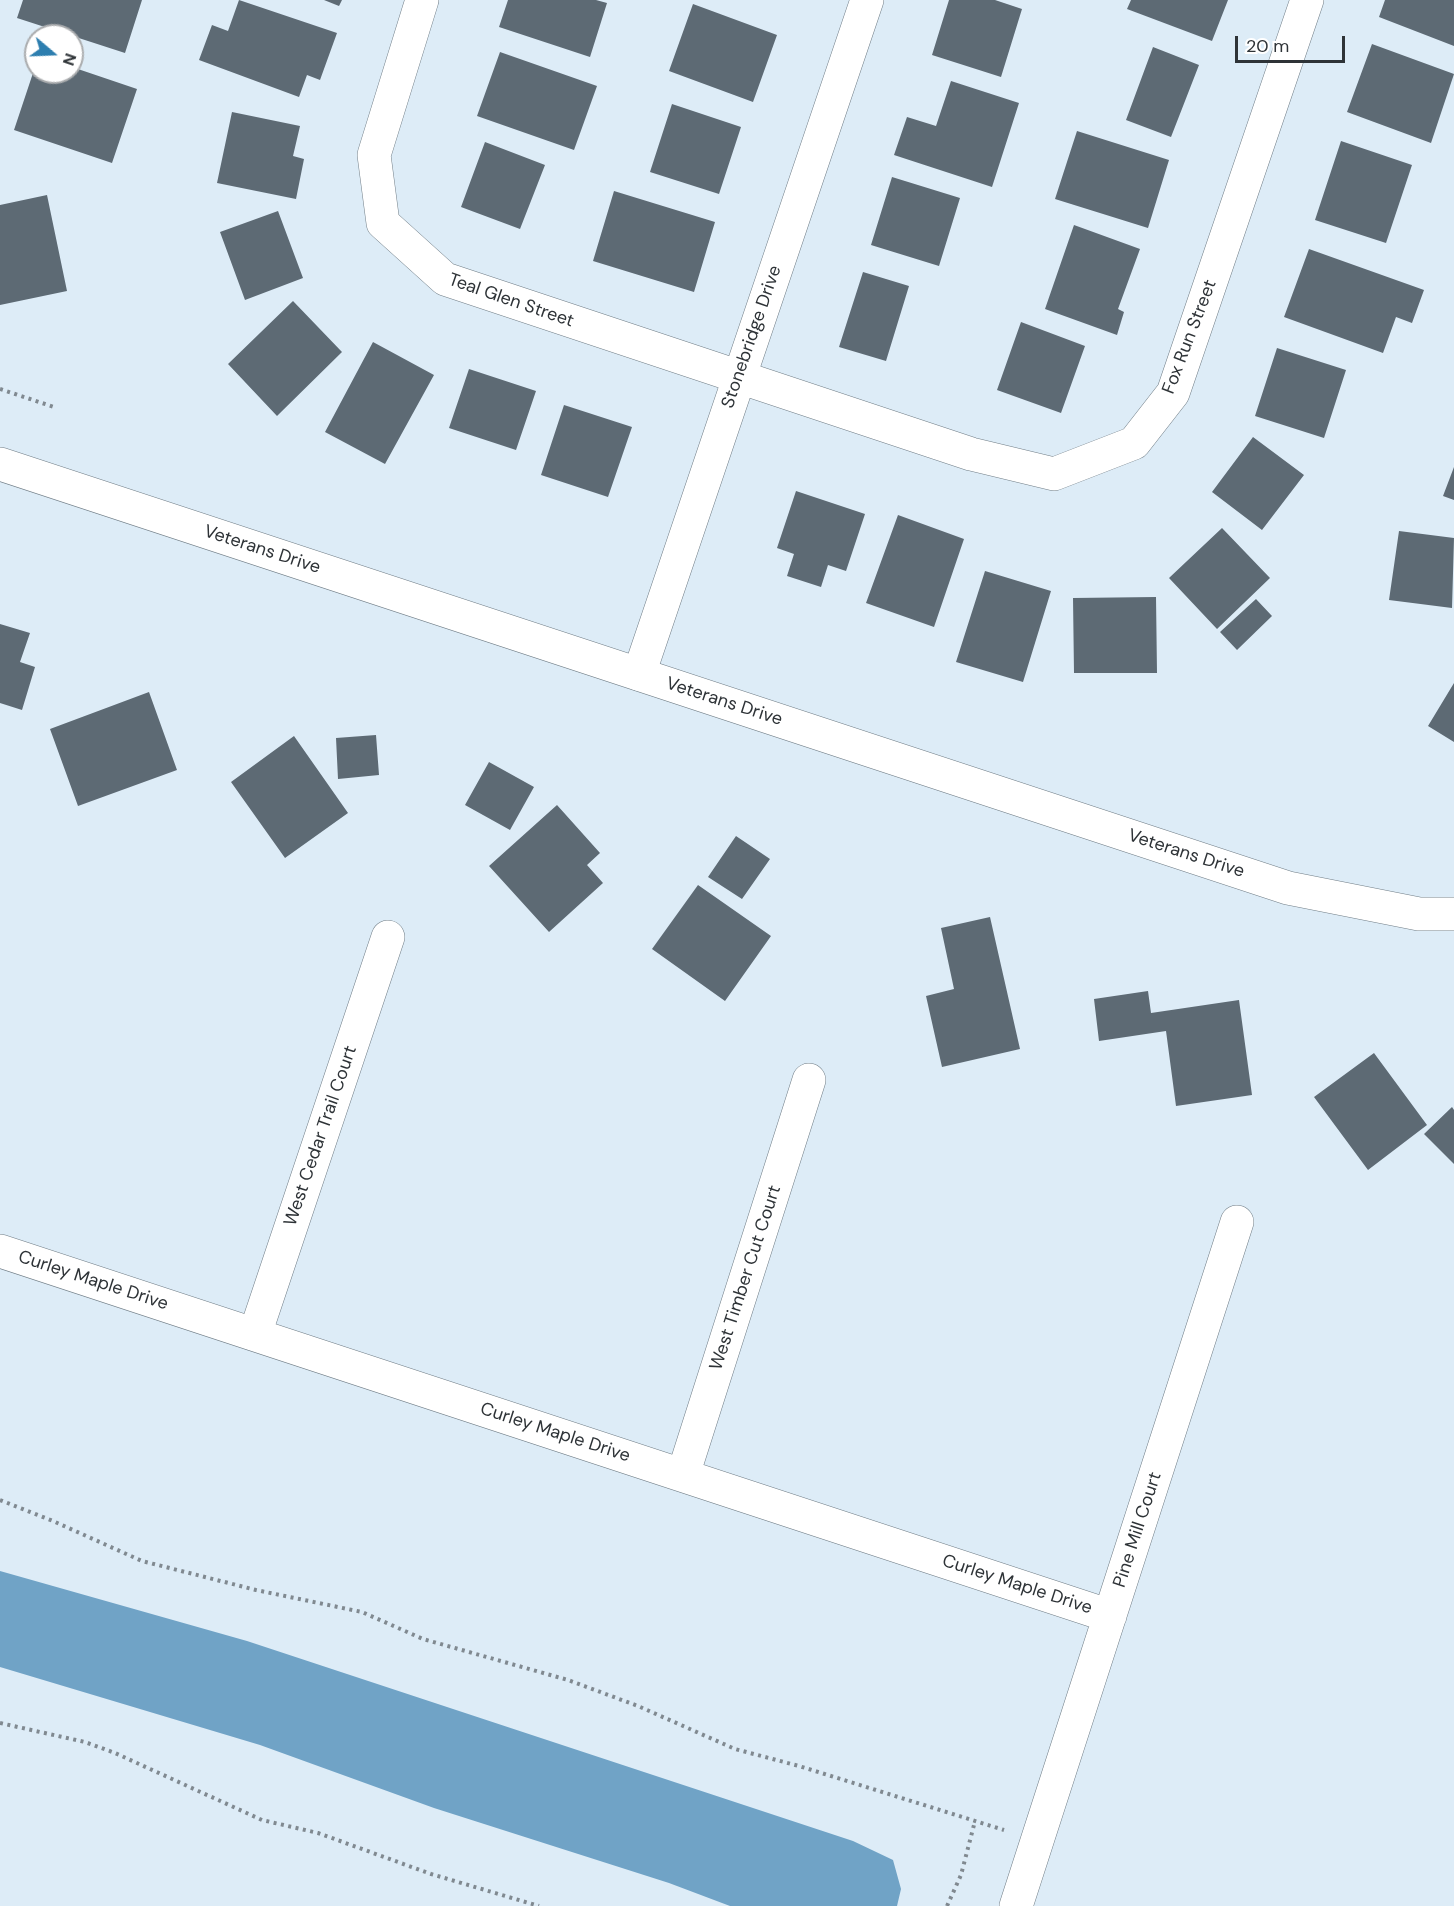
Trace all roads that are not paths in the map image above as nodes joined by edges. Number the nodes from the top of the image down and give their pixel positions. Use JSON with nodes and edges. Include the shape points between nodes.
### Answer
{"nodes":[{"id":1,"x":422,"y":0,"type":"edge"},
{"id":2,"x":867,"y":0,"type":"edge"},
{"id":3,"x":1307,"y":0,"type":"edge"},
{"id":4,"x":738,"y":377,"type":"junction"},
{"id":5,"x":0,"y":464,"type":"edge"},
{"id":6,"x":639,"y":674,"type":"junction"},
{"id":7,"x":1454,"y":914,"type":"edge"},
{"id":8,"x":388,"y":937,"type":"dead end"},
{"id":9,"x":809,"y":1080,"type":"dead end"},
{"id":10,"x":1237,"y":1222,"type":"dead end"},
{"id":11,"x":0,"y":1251,"type":"edge"},
{"id":12,"x":255,"y":1334,"type":"junction"},
{"id":13,"x":683,"y":1475,"type":"junction"},
{"id":14,"x":1110,"y":1616,"type":"junction"},
{"id":15,"x":1023,"y":1904,"type":"edge"}],
"edges":[{"from":1,"to":4,"type":"street","name":"Teal Glen Street","via":[[374,155],[383,223],[445,279]]},
{"from":2,"to":4,"type":"street","name":"Stonebridge Drive"},
{"from":3,"to":4,"type":"street","name":"Fox Run Street","via":[[1173,393],[1134,443],[1054,474],[971,454]]},
{"from":4,"to":6,"type":"street","name":"Stonebridge Drive"},
{"from":5,"to":6,"type":"street","name":"Veterans Drive"},
{"from":6,"to":7,"type":"street","name":"Veterans Drive","via":[[1288,888],[1419,914]]},
{"from":8,"to":12,"type":"street","name":"West Cedar Trail Court"},
{"from":9,"to":13,"type":"street","name":"West Timber Cut Court"},
{"from":10,"to":14,"type":"street","name":"Pine Mill Court"},
{"from":11,"to":12,"type":"street","name":"Curley Maple Drive"},
{"from":12,"to":13,"type":"street","name":"Curley Maple Drive"},
{"from":13,"to":14,"type":"street","name":"Curley Maple Drive"},
{"from":14,"to":15,"type":"street","name":"Pine Mill Court"}]}
